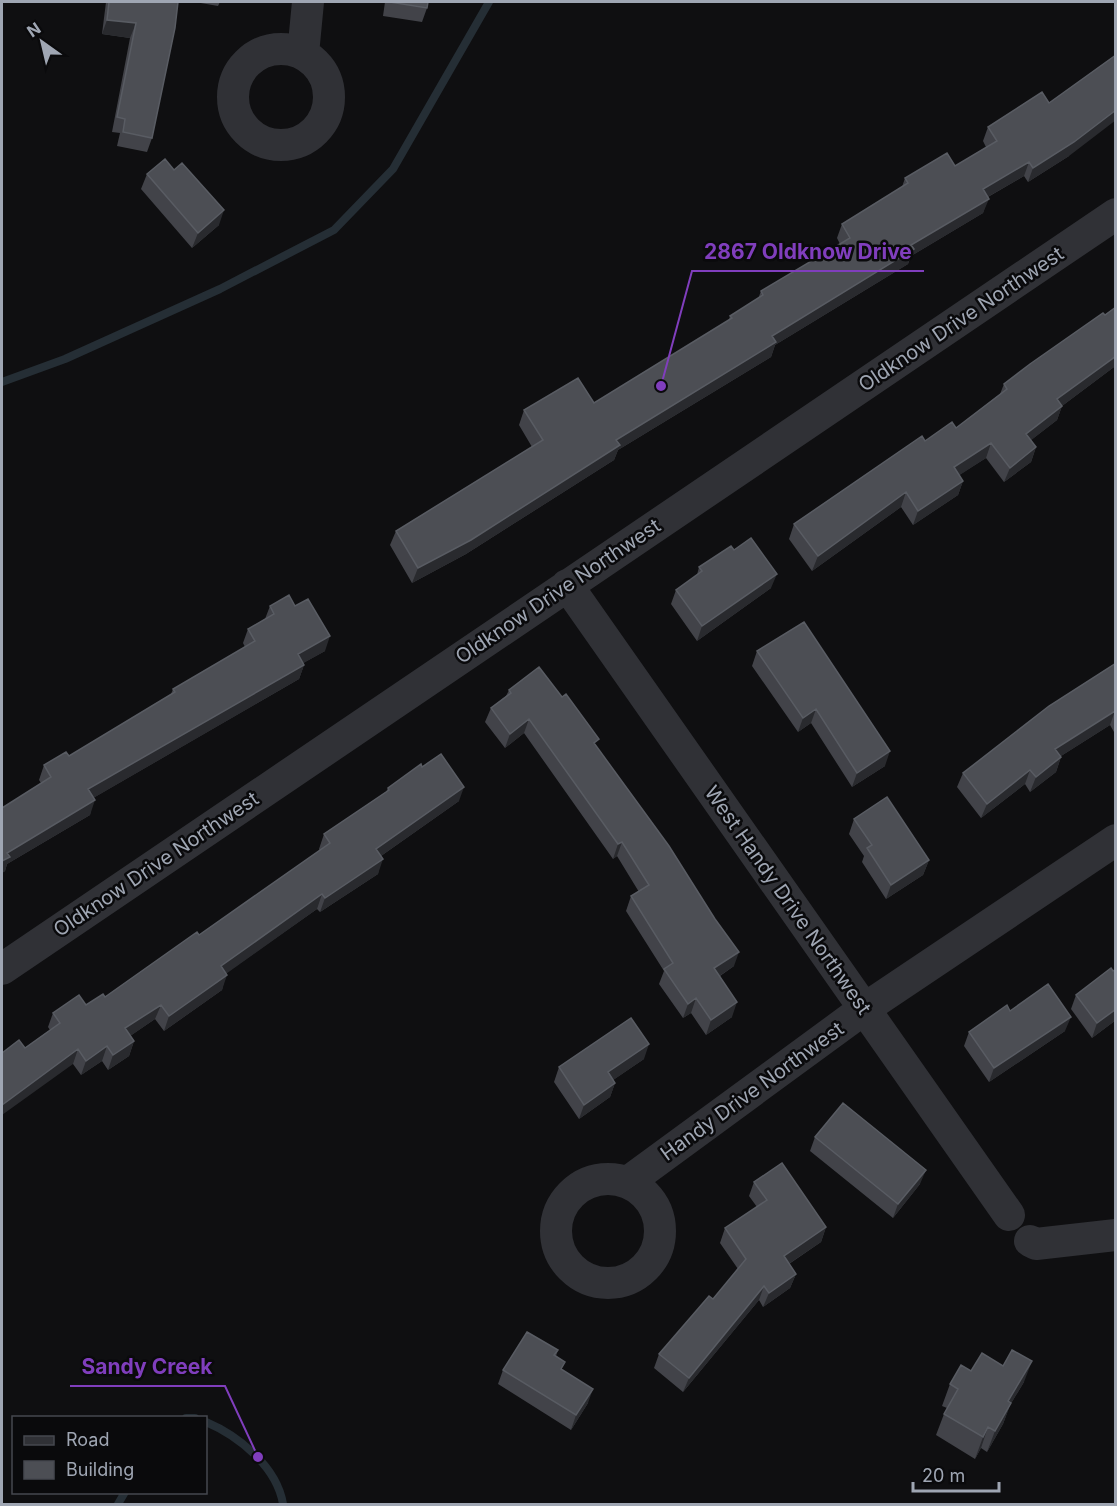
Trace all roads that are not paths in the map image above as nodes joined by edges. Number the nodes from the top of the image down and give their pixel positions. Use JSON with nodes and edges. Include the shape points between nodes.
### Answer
{"nodes":[{"id":1,"x":308,"y":2,"type":"edge"},
{"id":2,"x":303,"y":54,"type":"dead end"},
{"id":3,"x":1116,"y":214,"type":"edge"},
{"id":4,"x":567,"y":585,"type":"junction"},
{"id":5,"x":1116,"y":840,"type":"edge"},
{"id":6,"x":2,"y":969,"type":"edge"},
{"id":7,"x":864,"y":1009,"type":"junction"},
{"id":8,"x":628,"y":1182,"type":"dead end"},
{"id":9,"x":1009,"y":1215,"type":"dead end"},
{"id":10,"x":1116,"y":1235,"type":"edge"},
{"id":11,"x":1030,"y":1240,"type":"dead end"}],
"edges":[{"from":1,"to":2,"type":"street"},
{"from":3,"to":4,"type":"street","name":"Oldknow Drive Northwest"},
{"from":4,"to":6,"type":"street","name":"Oldknow Drive Northwest"},
{"from":4,"to":7,"type":"street","name":"West Handy Drive Northwest"},
{"from":5,"to":7,"type":"street","name":"Handy Drive Northwest"},
{"from":7,"to":8,"type":"street","name":"Handy Drive Northwest"},
{"from":7,"to":9,"type":"street","name":"West Handy Drive Northwest"},
{"from":10,"to":11,"type":"street","via":[[1036,1244]]}]}
